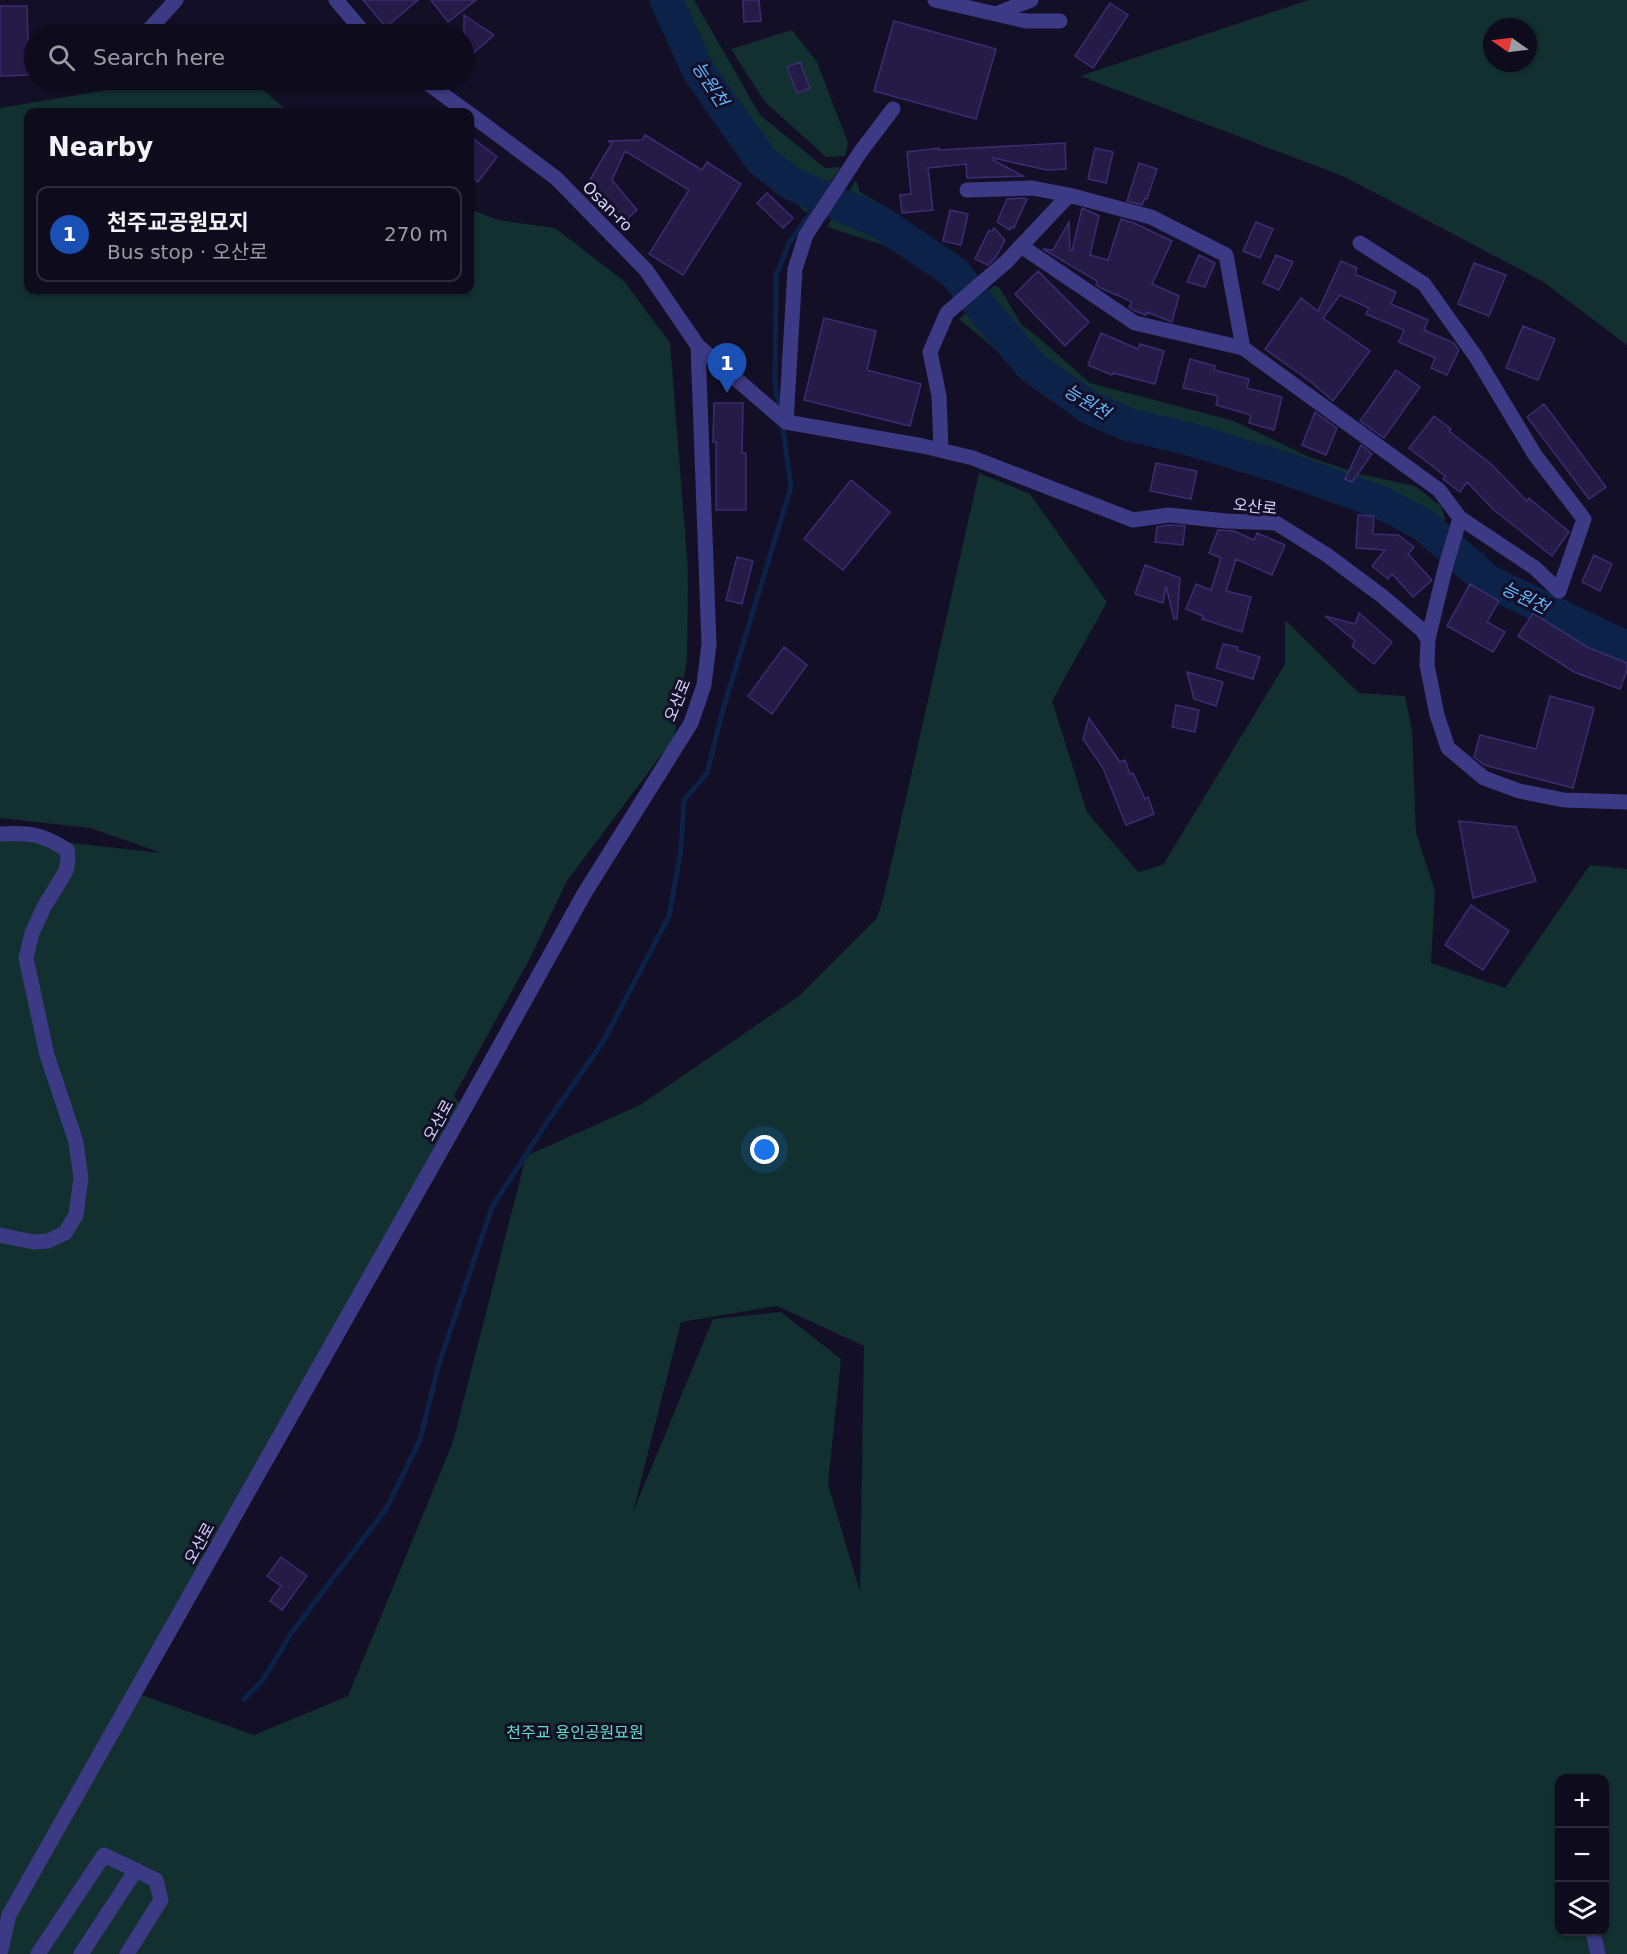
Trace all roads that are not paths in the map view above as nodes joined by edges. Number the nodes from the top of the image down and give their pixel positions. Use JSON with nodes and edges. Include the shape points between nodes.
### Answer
{"nodes":[{"id":1,"x":176,"y":0,"type":"edge"},
{"id":2,"x":336,"y":0,"type":"edge"},
{"id":3,"x":935,"y":0,"type":"edge"},
{"id":4,"x":1031,"y":0,"type":"edge"},
{"id":5,"x":996,"y":14,"type":"junction"},
{"id":6,"x":1060,"y":21,"type":"dead end"},
{"id":7,"x":154,"y":24,"type":"edge"},
{"id":8,"x":356,"y":24,"type":"edge"},
{"id":9,"x":437,"y":90,"type":"edge"},
{"id":10,"x":461,"y":108,"type":"edge"},
{"id":11,"x":893,"y":109,"type":"dead end"},
{"id":12,"x":474,"y":117,"type":"edge"},
{"id":13,"x":968,"y":190,"type":"dead end"},
{"id":14,"x":1069,"y":195,"type":"junction"},
{"id":15,"x":1360,"y":243,"type":"dead end"},
{"id":16,"x":1021,"y":246,"type":"junction"},
{"id":17,"x":698,"y":346,"type":"junction"},
{"id":18,"x":1243,"y":348,"type":"junction"},
{"id":19,"x":786,"y":422,"type":"junction"},
{"id":20,"x":941,"y":450,"type":"junction"},
{"id":21,"x":1460,"y":518,"type":"junction"},
{"id":22,"x":1428,"y":639,"type":"junction"},
{"id":23,"x":1627,"y":802,"type":"edge"},
{"id":24,"x":0,"y":834,"type":"edge"},
{"id":25,"x":0,"y":1235,"type":"edge"},
{"id":26,"x":136,"y":1870,"type":"junction"},
{"id":27,"x":1594,"y":1936,"type":"edge"},
{"id":28,"x":0,"y":1954,"type":"edge"},
{"id":29,"x":38,"y":1954,"type":"edge"},
{"id":30,"x":81,"y":1954,"type":"edge"},
{"id":31,"x":126,"y":1954,"type":"edge"},
{"id":32,"x":1598,"y":1954,"type":"edge"}],
"edges":[{"from":1,"to":7,"type":"street"},
{"from":2,"to":8,"type":"street"},
{"from":3,"to":5,"type":"street"},
{"from":4,"to":5,"type":"street"},
{"from":5,"to":6,"type":"street","via":[[1026,21]]},
{"from":9,"to":10,"type":"street","name":"Osan-ro"},
{"from":11,"to":19,"type":"street","via":[[806,235],[795,268]]},
{"from":12,"to":17,"type":"street","name":"Osan-ro","via":[[556,178],[655,281]]},
{"from":13,"to":14,"type":"street","via":[[1032,188]]},
{"from":14,"to":16,"type":"street"},
{"from":14,"to":18,"type":"street","via":[[1151,217],[1226,255]]},
{"from":15,"to":21,"type":"street","via":[[1424,284],[1476,357],[1536,455],[1584,519],[1559,591],[1535,568]]},
{"from":16,"to":18,"type":"street","via":[[1135,323]]},
{"from":16,"to":20,"type":"street","via":[[947,313],[930,352],[939,396]]},
{"from":17,"to":19,"type":"street"},
{"from":17,"to":28,"type":"street","name":"오산로","via":[[709,644],[704,685],[691,723],[584,894],[9,1915]]},
{"from":18,"to":21,"type":"street","via":[[1439,490]]},
{"from":19,"to":20,"type":"street","name":"오산로"},
{"from":20,"to":22,"type":"street","name":"오산로","via":[[973,458],[1133,520],[1170,515],[1276,523],[1328,555],[1382,596]]},
{"from":21,"to":22,"type":"street"},
{"from":22,"to":23,"type":"street","via":[[1427,665],[1448,748],[1484,778],[1519,791],[1564,800]]},
{"from":24,"to":25,"type":"street","via":[[48,838],[67,850],[66,871],[32,933],[26,958],[47,1055],[76,1142],[81,1178],[76,1215],[65,1233],[48,1241],[33,1242]]},
{"from":26,"to":29,"type":"street","via":[[104,1855]]},
{"from":26,"to":30,"type":"street"},
{"from":26,"to":31,"type":"street","via":[[156,1880],[161,1900]]},
{"from":27,"to":32,"type":"street"}]}
